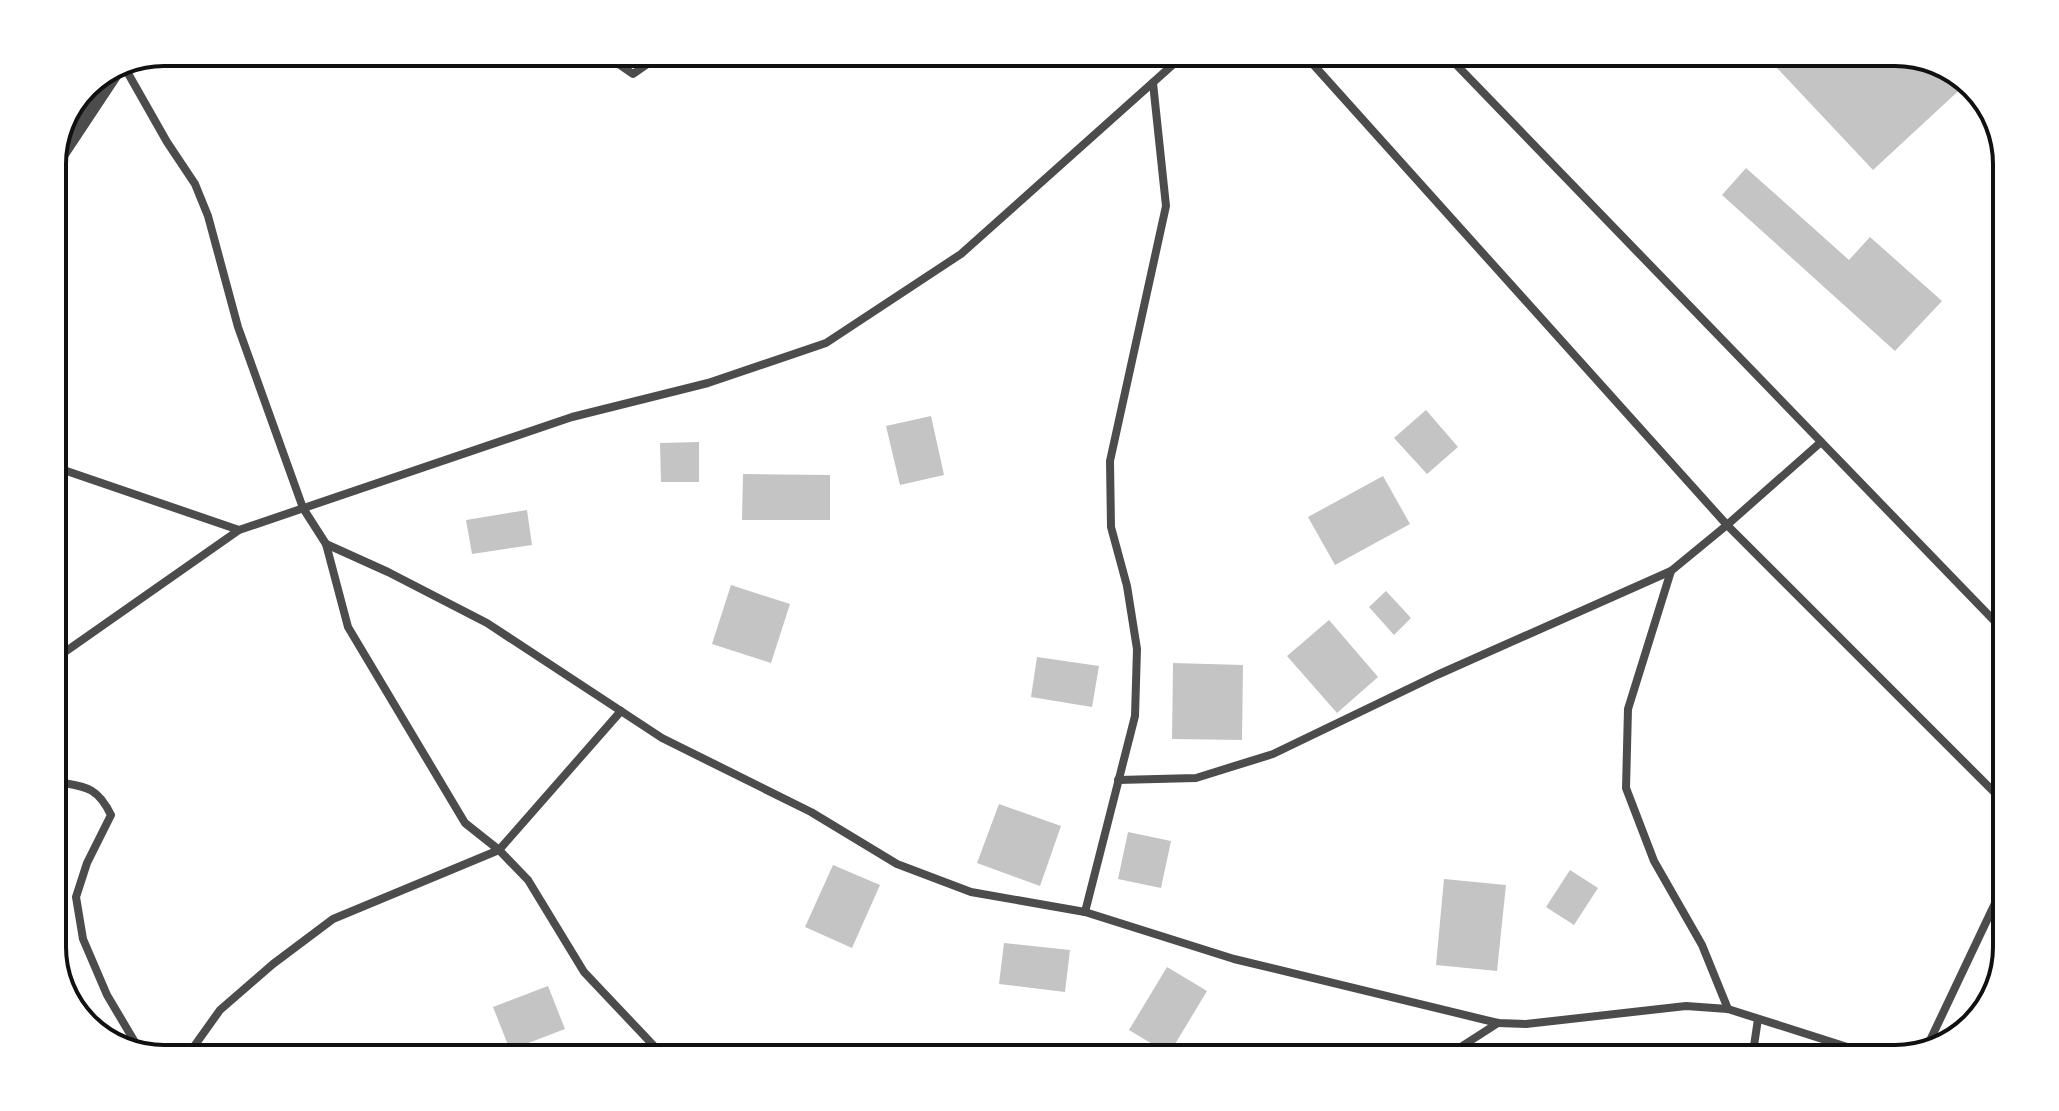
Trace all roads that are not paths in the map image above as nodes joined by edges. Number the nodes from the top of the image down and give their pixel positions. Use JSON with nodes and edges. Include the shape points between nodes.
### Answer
{"nodes":[{"id":1,"x":621,"y":66,"type":"edge"},
{"id":2,"x":645,"y":66,"type":"edge"},
{"id":3,"x":1172,"y":66,"type":"edge"},
{"id":4,"x":1315,"y":66,"type":"edge"},
{"id":5,"x":1458,"y":66,"type":"edge"},
{"id":6,"x":128,"y":73,"type":"edge"},
{"id":7,"x":109,"y":82,"type":"edge"},
{"id":8,"x":1153,"y":83,"type":"junction"},
{"id":9,"x":68,"y":145,"type":"edge"},
{"id":10,"x":1821,"y":442,"type":"junction"},
{"id":11,"x":66,"y":471,"type":"edge"},
{"id":12,"x":303,"y":508,"type":"junction"},
{"id":13,"x":1727,"y":525,"type":"junction"},
{"id":14,"x":239,"y":530,"type":"junction"},
{"id":15,"x":326,"y":544,"type":"junction"},
{"id":16,"x":1671,"y":571,"type":"junction"},
{"id":17,"x":1993,"y":620,"type":"edge"},
{"id":18,"x":66,"y":651,"type":"edge"},
{"id":19,"x":621,"y":711,"type":"junction"},
{"id":20,"x":1118,"y":780,"type":"junction"},
{"id":21,"x":66,"y":784,"type":"edge"},
{"id":22,"x":1993,"y":791,"type":"edge"},
{"id":23,"x":499,"y":850,"type":"junction"},
{"id":24,"x":1993,"y":908,"type":"edge"},
{"id":25,"x":1085,"y":912,"type":"junction"},
{"id":26,"x":1728,"y":1009,"type":"junction"},
{"id":27,"x":1758,"y":1019,"type":"junction"},
{"id":28,"x":1498,"y":1023,"type":"junction"},
{"id":29,"x":1931,"y":1039,"type":"edge"},
{"id":30,"x":134,"y":1040,"type":"edge"},
{"id":31,"x":195,"y":1045,"type":"edge"},
{"id":32,"x":653,"y":1045,"type":"edge"},
{"id":33,"x":1464,"y":1045,"type":"edge"},
{"id":34,"x":1754,"y":1045,"type":"edge"},
{"id":35,"x":1841,"y":1045,"type":"edge"}],
"edges":[{"from":1,"to":2,"type":"street","via":[[633,74]]},
{"from":3,"to":8,"type":"street"},
{"from":4,"to":13,"type":"street"},
{"from":5,"to":10,"type":"street"},
{"from":6,"to":12,"type":"street","via":[[200,194],[238,327]]},
{"from":7,"to":9,"type":"street"},
{"from":8,"to":12,"type":"street","via":[[961,254],[826,343],[708,383],[572,417]]},
{"from":8,"to":20,"type":"street","via":[[1166,206],[1110,461],[1111,527],[1137,649],[1135,716]]},
{"from":10,"to":13,"type":"street"},
{"from":10,"to":17,"type":"street"},
{"from":11,"to":14,"type":"street"},
{"from":12,"to":14,"type":"street"},
{"from":12,"to":15,"type":"street"},
{"from":13,"to":16,"type":"street"},
{"from":13,"to":22,"type":"street"},
{"from":14,"to":18,"type":"street"},
{"from":15,"to":19,"type":"street","via":[[487,623]]},
{"from":15,"to":23,"type":"street","via":[[348,627],[465,823]]},
{"from":16,"to":20,"type":"street","via":[[1273,754],[1196,778]]},
{"from":16,"to":26,"type":"street","via":[[1628,709],[1626,788],[1654,861],[1702,945]]},
{"from":19,"to":23,"type":"street"},
{"from":19,"to":25,"type":"street","via":[[897,864],[971,892]]},
{"from":20,"to":25,"type":"street"},
{"from":21,"to":30,"type":"street","via":[[90,789],[103,798],[111,815],[76,897],[83,939]]},
{"from":23,"to":31,"type":"street","via":[[333,919],[220,1010]]},
{"from":23,"to":32,"type":"street","via":[[528,880],[584,972]]},
{"from":24,"to":29,"type":"street"},
{"from":25,"to":28,"type":"street","via":[[1234,959]]},
{"from":26,"to":27,"type":"street"},
{"from":26,"to":28,"type":"street","via":[[1686,1006]]},
{"from":27,"to":34,"type":"street"},
{"from":27,"to":35,"type":"street"},
{"from":28,"to":33,"type":"street"}]}
